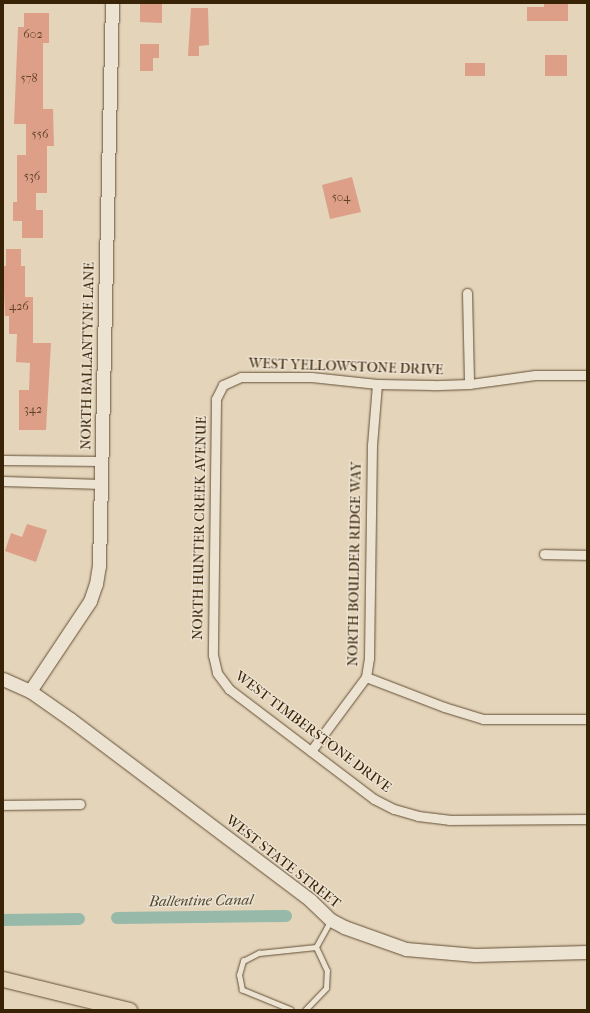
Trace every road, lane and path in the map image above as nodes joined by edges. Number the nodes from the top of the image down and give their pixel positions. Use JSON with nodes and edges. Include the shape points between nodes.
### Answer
{"nodes":[{"id":1,"x":112,"y":3,"type":"edge"},
{"id":2,"x":467,"y":293,"type":"dead end"},
{"id":3,"x":587,"y":375,"type":"edge"},
{"id":4,"x":223,"y":384,"type":"joint"},
{"id":5,"x":377,"y":384,"type":"junction"},
{"id":6,"x":469,"y":384,"type":"junction"},
{"id":7,"x":3,"y":460,"type":"edge"},
{"id":8,"x":102,"y":461,"type":"junction"},
{"id":9,"x":3,"y":481,"type":"edge"},
{"id":10,"x":102,"y":484,"type":"junction"},
{"id":11,"x":544,"y":554,"type":"dead end"},
{"id":12,"x":587,"y":555,"type":"edge"},
{"id":13,"x":217,"y":673,"type":"joint"},
{"id":14,"x":366,"y":677,"type":"junction"},
{"id":15,"x":3,"y":679,"type":"edge"},
{"id":16,"x":30,"y":690,"type":"junction"},
{"id":17,"x":587,"y":719,"type":"edge"},
{"id":18,"x":311,"y":751,"type":"junction"},
{"id":19,"x":80,"y":804,"type":"dead end"},
{"id":20,"x":3,"y":805,"type":"edge"},
{"id":21,"x":587,"y":818,"type":"edge"},
{"id":22,"x":331,"y":920,"type":"junction"},
{"id":23,"x":316,"y":947,"type":"junction"},
{"id":24,"x":587,"y":952,"type":"edge"},
{"id":25,"x":3,"y":979,"type":"edge"},
{"id":26,"x":129,"y":1010,"type":"edge"},
{"id":27,"x":291,"y":1010,"type":"edge"},
{"id":28,"x":305,"y":1010,"type":"edge"}],
"edges":[{"from":1,"to":8,"type":"street","name":"NORTH BALLANTYNE LANE"},
{"from":2,"to":6,"type":"street"},
{"from":3,"to":6,"type":"street","name":"WEST YELLOWSTONE DRIVE","via":[[535,374]]},
{"from":4,"to":5,"type":"street","name":"WEST YELLOWSTONE DRIVE","via":[[241,377],[311,377]]},
{"from":4,"to":13,"type":"street","name":"NORTH HUNTER CREEK AVENUE","via":[[216,399],[213,655]]},
{"from":5,"to":6,"type":"street","name":"WEST YELLOWSTONE DRIVE"},
{"from":5,"to":14,"type":"street","name":"NORTH BOULDER RIDGE WAY","via":[[372,445],[369,658]]},
{"from":7,"to":8,"type":"street"},
{"from":8,"to":10,"type":"street","name":"NORTH BALLANTYNE LANE"},
{"from":9,"to":10,"type":"street"},
{"from":10,"to":16,"type":"street","name":"NORTH BALLANTYNE LANE","via":[[96,584],[77,622]]},
{"from":11,"to":12,"type":"street"},
{"from":13,"to":18,"type":"street","name":"WEST TIMBERSTONE DRIVE","via":[[229,689]]},
{"from":14,"to":17,"type":"street","via":[[483,719]]},
{"from":14,"to":18,"type":"street","name":"NORTH BOULDER RIDGE WAY"},
{"from":15,"to":16,"type":"street","name":"WEST STATE STREET"},
{"from":16,"to":22,"type":"street","name":"WEST STATE STREET","via":[[310,900]]},
{"from":18,"to":21,"type":"street","name":"WEST TIMBERSTONE DRIVE","via":[[374,799],[418,816],[449,820]]},
{"from":19,"to":20,"type":"street"},
{"from":22,"to":23,"type":"lane"},
{"from":22,"to":24,"type":"street","name":"WEST STATE STREET","via":[[371,939],[406,949],[475,955]]},
{"from":23,"to":27,"type":"lane","via":[[259,954],[243,961],[239,976],[242,990]]},
{"from":23,"to":28,"type":"lane","via":[[327,971],[326,988]]},
{"from":25,"to":26,"type":"main road"}]}
